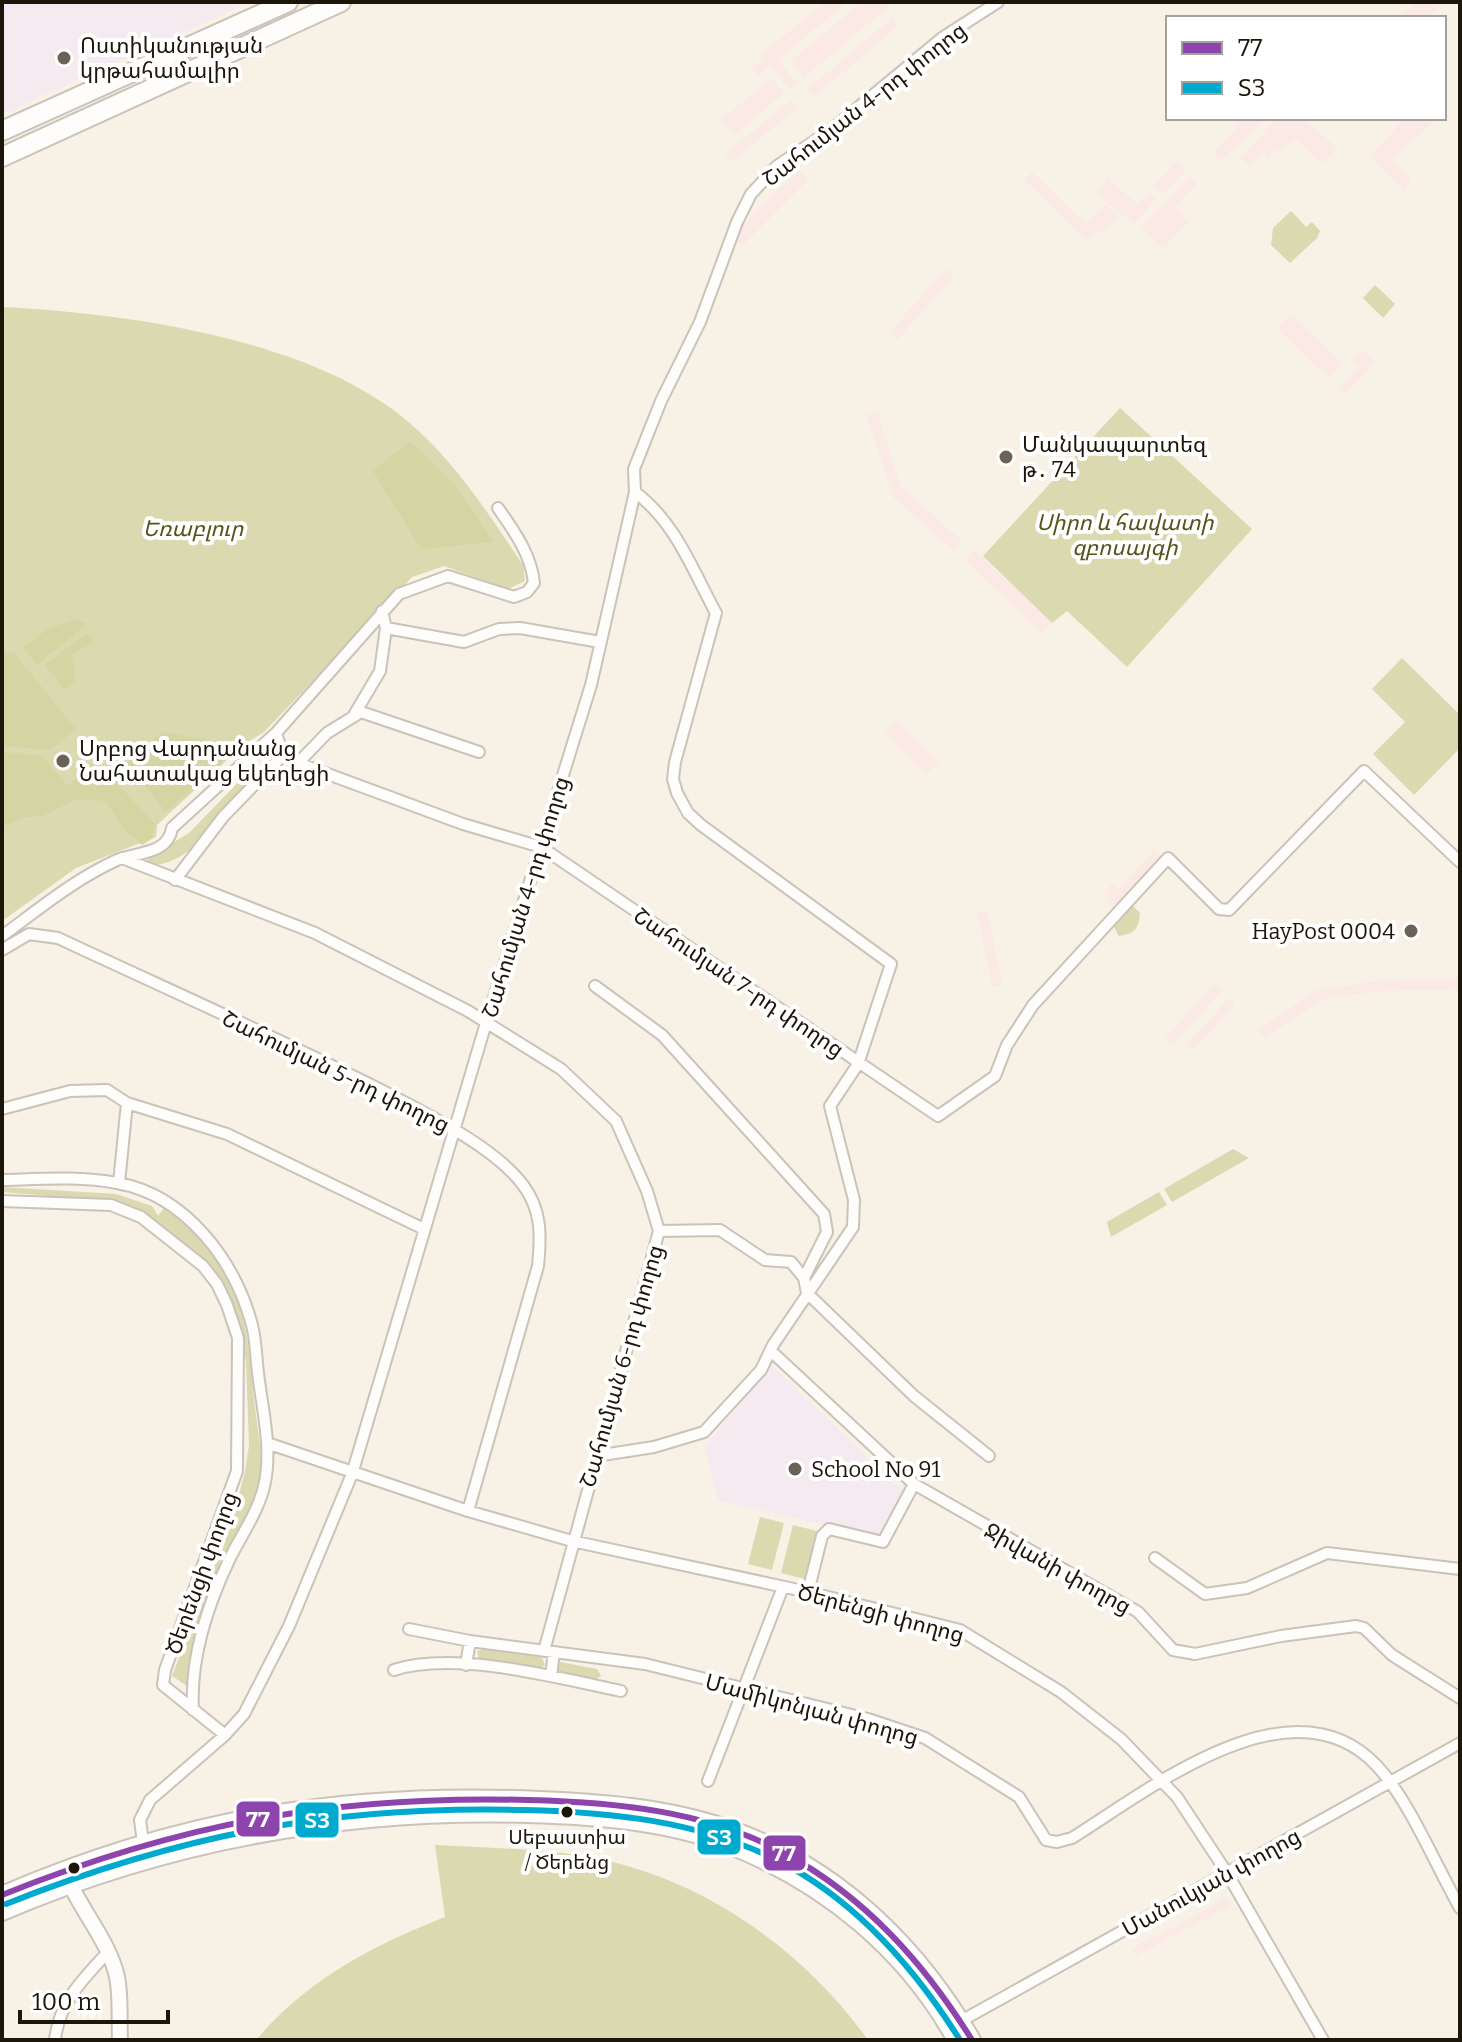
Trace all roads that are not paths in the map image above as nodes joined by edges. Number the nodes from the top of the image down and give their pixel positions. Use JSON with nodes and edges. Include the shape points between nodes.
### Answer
{"nodes":[{"id":1,"x":288,"y":2,"type":"edge"},
{"id":2,"x":341,"y":2,"type":"edge"},
{"id":3,"x":998,"y":2,"type":"edge"},
{"id":4,"x":2,"y":131,"type":"edge"},
{"id":5,"x":2,"y":157,"type":"edge"},
{"id":6,"x":635,"y":492,"type":"junction"},
{"id":7,"x":498,"y":508,"type":"dead end"},
{"id":8,"x":382,"y":611,"type":"junction"},
{"id":9,"x":386,"y":628,"type":"junction"},
{"id":10,"x":600,"y":642,"type":"junction"},
{"id":11,"x":352,"y":716,"type":"junction"},
{"id":12,"x":276,"y":733,"type":"junction"},
{"id":13,"x":479,"y":752,"type":"dead end"},
{"id":14,"x":283,"y":755,"type":"junction"},
{"id":15,"x":298,"y":763,"type":"junction"},
{"id":16,"x":541,"y":847,"type":"junction"},
{"id":17,"x":122,"y":858,"type":"junction"},
{"id":18,"x":1460,"y":862,"type":"edge"},
{"id":19,"x":175,"y":880,"type":"junction"},
{"id":20,"x":2,"y":936,"type":"edge"},
{"id":21,"x":2,"y":950,"type":"edge"},
{"id":22,"x":595,"y":986,"type":"dead end"},
{"id":23,"x":486,"y":1023,"type":"junction"},
{"id":24,"x":858,"y":1064,"type":"junction"},
{"id":25,"x":127,"y":1103,"type":"junction"},
{"id":26,"x":2,"y":1109,"type":"edge"},
{"id":27,"x":455,"y":1128,"type":"junction"},
{"id":28,"x":2,"y":1180,"type":"edge"},
{"id":29,"x":119,"y":1183,"type":"junction"},
{"id":30,"x":2,"y":1201,"type":"edge"},
{"id":31,"x":424,"y":1229,"type":"junction"},
{"id":32,"x":659,"y":1231,"type":"junction"},
{"id":33,"x":804,"y":1278,"type":"junction"},
{"id":34,"x":807,"y":1293,"type":"junction"},
{"id":35,"x":772,"y":1352,"type":"junction"},
{"id":36,"x":267,"y":1443,"type":"junction"},
{"id":37,"x":596,"y":1456,"type":"junction"},
{"id":38,"x":989,"y":1456,"type":"dead end"},
{"id":39,"x":352,"y":1474,"type":"junction"},
{"id":40,"x":914,"y":1484,"type":"junction"},
{"id":41,"x":468,"y":1511,"type":"junction"},
{"id":42,"x":572,"y":1541,"type":"junction"},
{"id":43,"x":1155,"y":1558,"type":"dead end"},
{"id":44,"x":1460,"y":1569,"type":"edge"},
{"id":45,"x":783,"y":1587,"type":"junction"},
{"id":46,"x":808,"y":1592,"type":"junction"},
{"id":47,"x":409,"y":1629,"type":"dead end"},
{"id":48,"x":470,"y":1641,"type":"junction"},
{"id":49,"x":549,"y":1651,"type":"junction"},
{"id":50,"x":466,"y":1665,"type":"junction"},
{"id":51,"x":394,"y":1670,"type":"dead end"},
{"id":52,"x":551,"y":1676,"type":"junction"},
{"id":53,"x":743,"y":1690,"type":"junction"},
{"id":54,"x":621,"y":1691,"type":"dead end"},
{"id":55,"x":1460,"y":1698,"type":"edge"},
{"id":56,"x":193,"y":1710,"type":"junction"},
{"id":57,"x":225,"y":1735,"type":"junction"},
{"id":58,"x":1460,"y":1743,"type":"edge"},
{"id":59,"x":708,"y":1781,"type":"dead end"},
{"id":60,"x":1163,"y":1781,"type":"junction"},
{"id":61,"x":1390,"y":1783,"type":"junction"},
{"id":62,"x":143,"y":1841,"type":"junction"},
{"id":63,"x":147,"y":1859,"type":"junction"},
{"id":64,"x":1227,"y":1873,"type":"junction"},
{"id":65,"x":67,"y":1876,"type":"junction"},
{"id":66,"x":2,"y":1895,"type":"edge"},
{"id":67,"x":1460,"y":1908,"type":"edge"},
{"id":68,"x":2,"y":1912,"type":"edge"},
{"id":69,"x":108,"y":1952,"type":"junction"},
{"id":70,"x":961,"y":2021,"type":"junction"},
{"id":71,"x":55,"y":2040,"type":"edge"},
{"id":72,"x":120,"y":2040,"type":"edge"},
{"id":73,"x":956,"y":2040,"type":"edge"},
{"id":74,"x":972,"y":2040,"type":"edge"},
{"id":75,"x":1323,"y":2040,"type":"edge"}],
"edges":[{"from":1,"to":4,"type":"highway"},
{"from":2,"to":5,"type":"highway"},
{"from":3,"to":6,"type":"street","name":"Շահումյան 4-րդ փողոց","via":[[942,38],[831,130],[777,166],[751,194],[638,457]]},
{"from":6,"to":10,"type":"street","name":"Շահումյան 4-րդ փողոց"},
{"from":6,"to":24,"type":"street","via":[[671,526],[716,613],[675,762],[677,793],[688,813],[721,842],[891,964]]},
{"from":7,"to":8,"type":"street","via":[[533,570],[534,583],[527,592],[514,597],[448,576],[409,588]]},
{"from":8,"to":9,"type":"street"},
{"from":8,"to":12,"type":"street"},
{"from":9,"to":10,"type":"street","via":[[464,642],[499,629],[520,628]]},
{"from":9,"to":11,"type":"street","via":[[380,671]]},
{"from":10,"to":16,"type":"street","name":"Շահումյան 4-րդ փողոց"},
{"from":11,"to":13,"type":"street","via":[[361,712],[393,720]]},
{"from":11,"to":15,"type":"street"},
{"from":12,"to":14,"type":"street"},
{"from":12,"to":17,"type":"street","via":[[172,828],[169,839],[151,852]]},
{"from":14,"to":15,"type":"street","name":"Շահումյան 7-րդ փողոց"},
{"from":14,"to":19,"type":"street","via":[[223,817]]},
{"from":15,"to":16,"type":"street","name":"Շահումյան 7-րդ փողոց"},
{"from":16,"to":23,"type":"street","name":"Շահումյան 4-րդ փողոց"},
{"from":16,"to":24,"type":"street","name":"Շահումյան 7-րդ փողոց"},
{"from":17,"to":19,"type":"street","name":"Շահումյան 6-րդ փողոց"},
{"from":17,"to":20,"type":"street","via":[[81,879]]},
{"from":18,"to":24,"type":"street","name":"Շահումյան 7-րդ փողոց","via":[[1364,771],[1229,910],[1219,909],[1168,858],[1033,1005],[1007,1045],[995,1076],[938,1116]]},
{"from":19,"to":23,"type":"street","name":"Շահումյան 6-րդ փողոց","via":[[315,933]]},
{"from":21,"to":27,"type":"street","name":"Շահումյան 5-րդ փողոց","via":[[29,934],[58,938]]},
{"from":22,"to":33,"type":"street","via":[[662,1035],[824,1214],[827,1232]]},
{"from":23,"to":27,"type":"street","name":"Շահումյան 4-րդ փողոց"},
{"from":23,"to":32,"type":"street","name":"Շահումյան 6-րդ փողոց","via":[[561,1069],[616,1121]]},
{"from":24,"to":34,"type":"street","via":[[830,1106],[854,1200],[853,1227]]},
{"from":25,"to":26,"type":"street","via":[[107,1090],[93,1089]]},
{"from":25,"to":29,"type":"street"},
{"from":25,"to":31,"type":"street","via":[[227,1134]]},
{"from":27,"to":31,"type":"street","name":"Շահումյան 4-րդ փողոց"},
{"from":27,"to":41,"type":"street","name":"Շահումյան 5-րդ փողոց","via":[[522,1182],[535,1203],[541,1233],[538,1266]]},
{"from":28,"to":29,"type":"street","name":"Ծերենցի փողոց"},
{"from":29,"to":36,"type":"street","name":"Ծերենցի փողոց","via":[[160,1199],[195,1224],[219,1251],[253,1326]]},
{"from":30,"to":56,"type":"street","name":"Ծերենցի փողոց","via":[[111,1205],[141,1217],[203,1266],[227,1305],[238,1338],[237,1471],[163,1685]]},
{"from":31,"to":39,"type":"street","name":"Շահումյան 4-րդ փողոց"},
{"from":32,"to":33,"type":"street","via":[[720,1230],[765,1260],[791,1262]]},
{"from":32,"to":37,"type":"street","name":"Շահումյան 6-րդ փողոց"},
{"from":33,"to":34,"type":"street"},
{"from":34,"to":35,"type":"street"},
{"from":34,"to":38,"type":"street","via":[[914,1396]]},
{"from":35,"to":37,"type":"street","via":[[704,1432]]},
{"from":35,"to":40,"type":"street","name":"Ջիվանի փողոց"},
{"from":36,"to":39,"type":"street","name":"Ծերենցի փողոց"},
{"from":36,"to":56,"type":"street","name":"Ծերենցի փողոց","via":[[265,1482],[229,1560],[197,1650]]},
{"from":37,"to":42,"type":"street","name":"Շահումյան 6-րդ փողոց"},
{"from":39,"to":41,"type":"street","name":"Ծերենցի փողոց"},
{"from":39,"to":57,"type":"street","name":"Շահումյան 4-րդ փողոց","via":[[289,1626],[244,1714]]},
{"from":40,"to":46,"type":"street","via":[[883,1542],[829,1529],[822,1536]]},
{"from":40,"to":55,"type":"street","name":"Ջիվանի փողոց","via":[[1138,1612],[1173,1650],[1195,1654],[1356,1626]]},
{"from":41,"to":42,"type":"street","name":"Ծերենցի փողոց"},
{"from":42,"to":45,"type":"street","name":"Ծերենցի փողոց"},
{"from":42,"to":49,"type":"street","name":"Շահումյան 6-րդ փողոց"},
{"from":43,"to":44,"type":"street","via":[[1205,1594],[1247,1588],[1327,1553]]},
{"from":45,"to":46,"type":"street","name":"Ծերենցի փողոց"},
{"from":45,"to":53,"type":"street"},
{"from":46,"to":60,"type":"street","name":"Ծերենցի փողոց","via":[[960,1630],[1061,1692],[1121,1739]]},
{"from":47,"to":48,"type":"street","name":"Մամիկոնյան փողոց"},
{"from":48,"to":49,"type":"street","name":"Մամիկոնյան փողոց"},
{"from":48,"to":50,"type":"street"},
{"from":49,"to":52,"type":"street","name":"Շահումյան 6-րդ փողոց"},
{"from":49,"to":53,"type":"street","name":"Մամիկոնյան փողոց","via":[[645,1664]]},
{"from":50,"to":51,"type":"street","via":[[420,1662]]},
{"from":50,"to":52,"type":"street"},
{"from":52,"to":54,"type":"street"},
{"from":53,"to":59,"type":"street"},
{"from":53,"to":60,"type":"street","name":"Մամիկոնյան փողոց","via":[[925,1738],[1019,1797],[1046,1840],[1072,1838]]},
{"from":56,"to":57,"type":"street","name":"Ծերենցի փողոց"},
{"from":57,"to":62,"type":"street","name":"Շահումյան 4-րդ փողոց","via":[[150,1800],[140,1815]]},
{"from":58,"to":61,"type":"street","name":"Մանուկյան փողոց"},
{"from":60,"to":61,"type":"street","via":[[1228,1745],[1298,1734],[1350,1744]]},
{"from":60,"to":64,"type":"street","name":"Ծերենցի փողոց"},
{"from":61,"to":64,"type":"street","name":"Մանուկյան փողոց"},
{"from":61,"to":67,"type":"street"},
{"from":62,"to":63,"type":"street","name":"Շահումյան 4-րդ փողոց"},
{"from":62,"to":65,"type":"main road"},
{"from":62,"to":70,"type":"main road","via":[[270,1814],[408,1798],[650,1808],[703,1820],[769,1846],[840,1887],[938,1984]]},
{"from":63,"to":65,"type":"main road"},
{"from":63,"to":73,"type":"main road","via":[[257,1832],[401,1814],[560,1815],[673,1828],[766,1862],[841,1907],[913,1976]]},
{"from":64,"to":70,"type":"street","name":"Մանուկյան փողոց"},
{"from":64,"to":75,"type":"street","name":"Ծերենցի փողոց"},
{"from":65,"to":66,"type":"main road"},
{"from":65,"to":68,"type":"main road"},
{"from":65,"to":69,"type":"street"},
{"from":69,"to":71,"type":"street","via":[[64,2005]]},
{"from":69,"to":72,"type":"street","via":[[117,1978]]},
{"from":70,"to":74,"type":"main road"}]}
